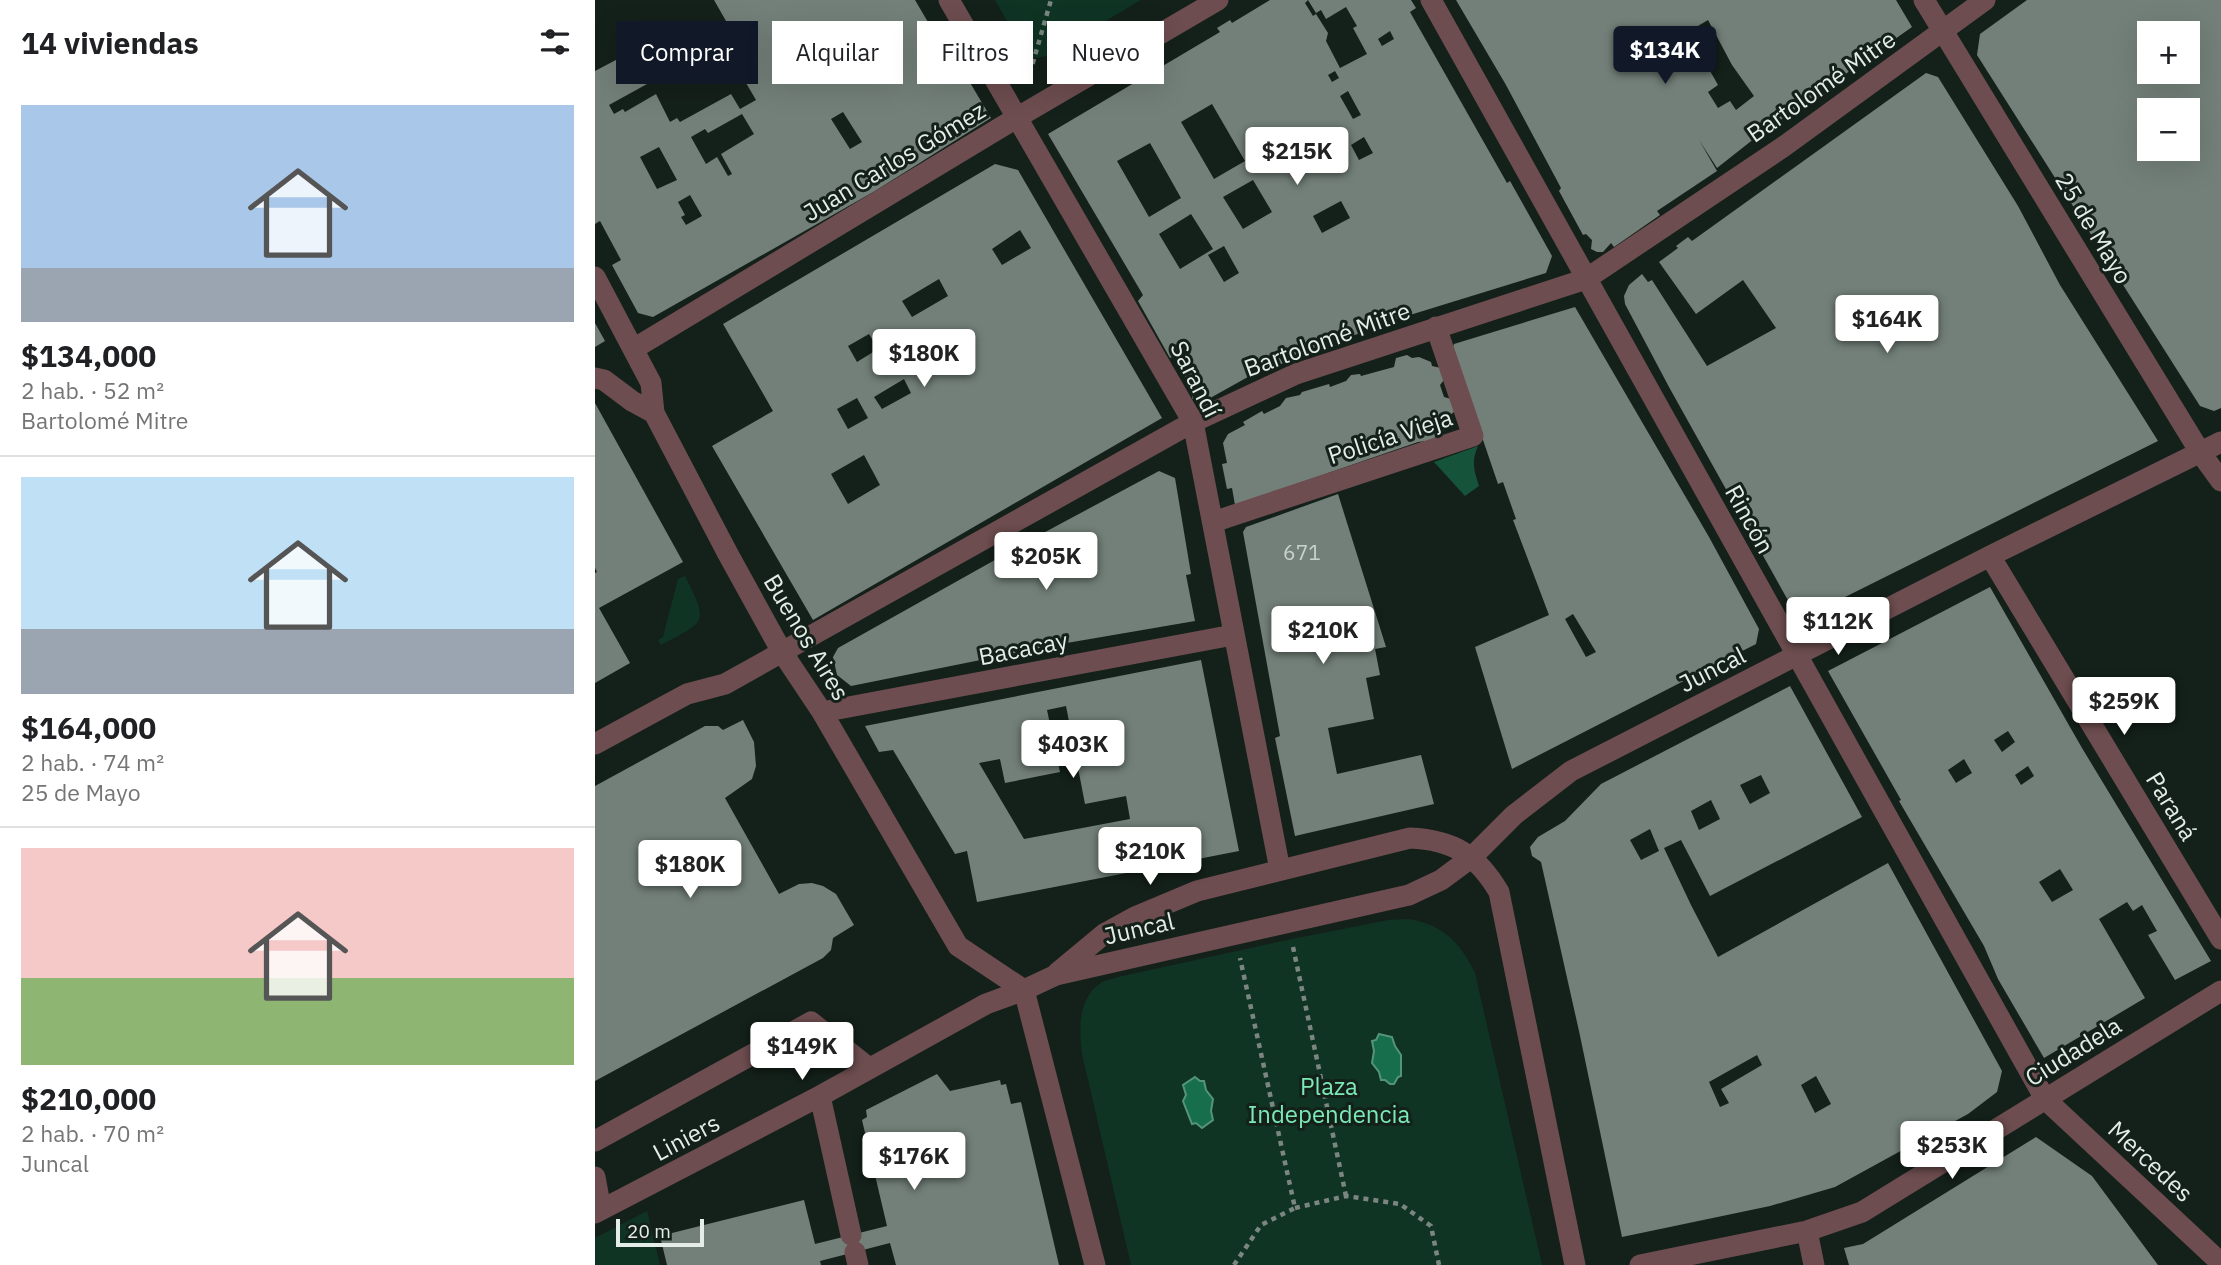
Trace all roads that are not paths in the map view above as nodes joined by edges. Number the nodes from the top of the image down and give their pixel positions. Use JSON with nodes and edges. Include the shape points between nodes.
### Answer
{"nodes":[{"id":1,"x":949,"y":0,"type":"edge"},
{"id":2,"x":1219,"y":0,"type":"edge"},
{"id":3,"x":1431,"y":0,"type":"edge"},
{"id":4,"x":1924,"y":0,"type":"edge"},
{"id":5,"x":1985,"y":0,"type":"edge"},
{"id":6,"x":1943,"y":32,"type":"junction"},
{"id":7,"x":1018,"y":117,"type":"junction"},
{"id":8,"x":595,"y":277,"type":"edge"},
{"id":9,"x":1586,"y":279,"type":"junction"},
{"id":10,"x":1436,"y":327,"type":"junction"},
{"id":11,"x":635,"y":348,"type":"junction"},
{"id":12,"x":595,"y":378,"type":"edge"},
{"id":13,"x":654,"y":413,"type":"junction"},
{"id":14,"x":1193,"y":422,"type":"junction"},
{"id":15,"x":2221,"y":442,"type":"edge"},
{"id":16,"x":2200,"y":452,"type":"junction"},
{"id":17,"x":2221,"y":481,"type":"edge"},
{"id":18,"x":1213,"y":522,"type":"junction"},
{"id":19,"x":1990,"y":556,"type":"junction"},
{"id":20,"x":1233,"y":635,"type":"junction"},
{"id":21,"x":782,"y":652,"type":"junction"},
{"id":22,"x":1796,"y":655,"type":"junction"},
{"id":23,"x":822,"y":712,"type":"junction"},
{"id":24,"x":595,"y":744,"type":"edge"},
{"id":25,"x":1472,"y":857,"type":"junction"},
{"id":26,"x":1280,"y":870,"type":"junction"},
{"id":27,"x":2221,"y":939,"type":"edge"},
{"id":28,"x":1056,"y":975,"type":"junction"},
{"id":29,"x":1024,"y":990,"type":"junction"},
{"id":30,"x":2221,"y":991,"type":"edge"},
{"id":31,"x":869,"y":1068,"type":"junction"},
{"id":32,"x":820,"y":1096,"type":"junction"},
{"id":33,"x":2045,"y":1099,"type":"junction"},
{"id":34,"x":595,"y":1141,"type":"edge"},
{"id":35,"x":595,"y":1177,"type":"edge"},
{"id":36,"x":598,"y":1212,"type":"edge"},
{"id":37,"x":1807,"y":1231,"type":"junction"},
{"id":38,"x":855,"y":1251,"type":"edge"},
{"id":39,"x":2221,"y":1263,"type":"edge"},
{"id":40,"x":1095,"y":1265,"type":"edge"},
{"id":41,"x":1575,"y":1265,"type":"edge"},
{"id":42,"x":1640,"y":1265,"type":"edge"},
{"id":43,"x":1814,"y":1265,"type":"edge"}],
"edges":[{"from":1,"to":7,"type":"street","name":"Sarandí"},
{"from":2,"to":7,"type":"street","name":"Juan Carlos Gómez"},
{"from":3,"to":9,"type":"street","name":"Rincón"},
{"from":4,"to":6,"type":"street","name":"25 de Mayo"},
{"from":5,"to":6,"type":"street","name":"Bartolomé Mitre"},
{"from":6,"to":9,"type":"street","name":"Bartolomé Mitre","via":[[1783,147]]},
{"from":6,"to":16,"type":"street","name":"25 de Mayo"},
{"from":7,"to":11,"type":"street","name":"Juan Carlos Gómez"},
{"from":7,"to":14,"type":"street","name":"Sarandí"},
{"from":8,"to":11,"type":"street","name":"Buenos Aires"},
{"from":9,"to":10,"type":"street","name":"Bartolomé Mitre"},
{"from":9,"to":22,"type":"street","name":"Rincón"},
{"from":10,"to":14,"type":"street","name":"Bartolomé Mitre","via":[[1296,374]]},
{"from":10,"to":18,"type":"street","name":"Policía Vieja","via":[[1473,436]]},
{"from":11,"to":13,"type":"street","name":"Buenos Aires","via":[[651,383]]},
{"from":12,"to":13,"type":"street"},
{"from":13,"to":21,"type":"street","name":"Buenos Aires"},
{"from":14,"to":18,"type":"street","name":"Sarandí"},
{"from":14,"to":21,"type":"street","name":"Bartolomé Mitre"},
{"from":15,"to":16,"type":"street","name":"Juncal"},
{"from":16,"to":17,"type":"street","name":"25 de Mayo"},
{"from":16,"to":19,"type":"street","name":"Juncal"},
{"from":18,"to":20,"type":"street","name":"Sarandí"},
{"from":19,"to":22,"type":"street","name":"Juncal"},
{"from":19,"to":27,"type":"street","name":"Paraná"},
{"from":20,"to":23,"type":"street","name":"Bacacay"},
{"from":20,"to":26,"type":"street","name":"Sarandí"},
{"from":21,"to":23,"type":"street","name":"Buenos Aires"},
{"from":21,"to":24,"type":"street","name":"Bartolomé Mitre","via":[[726,684],[687,694]]},
{"from":22,"to":25,"type":"street","name":"Juncal","via":[[1571,771]]},
{"from":22,"to":33,"type":"street","name":"Rincón"},
{"from":23,"to":29,"type":"street","name":"Buenos Aires","via":[[958,946]]},
{"from":25,"to":26,"type":"street","name":"Juncal","via":[[1451,845],[1410,838]]},
{"from":25,"to":28,"type":"street","name":"Juncal","via":[[1441,880],[1409,895]]},
{"from":25,"to":41,"type":"street","via":[[1499,892]]},
{"from":26,"to":28,"type":"street","name":"Juncal","via":[[1197,891],[1153,909],[1104,934]]},
{"from":28,"to":29,"type":"street","name":"Juncal"},
{"from":29,"to":31,"type":"street","name":"Liniers","via":[[986,1004]]},
{"from":29,"to":40,"type":"street"},
{"from":30,"to":33,"type":"street","name":"Ciudadela"},
{"from":31,"to":32,"type":"street","name":"Liniers"},
{"from":31,"to":34,"type":"street","via":[[811,1022]]},
{"from":32,"to":36,"type":"street","name":"Liniers"},
{"from":32,"to":38,"type":"street"},
{"from":33,"to":37,"type":"street","name":"Ciudadela","via":[[1862,1212]]},
{"from":33,"to":39,"type":"street","name":"Mercedes"},
{"from":35,"to":36,"type":"street"},
{"from":37,"to":42,"type":"street","name":"Ciudadela"},
{"from":37,"to":43,"type":"street"}]}
